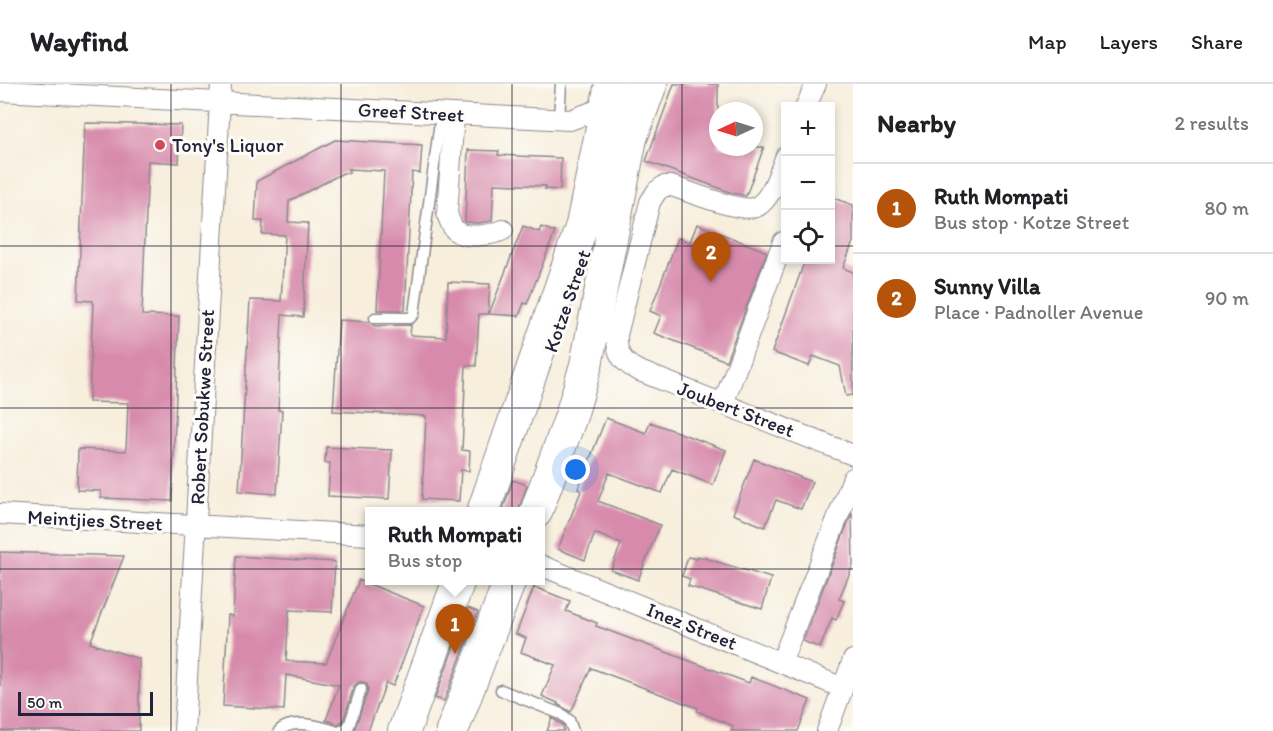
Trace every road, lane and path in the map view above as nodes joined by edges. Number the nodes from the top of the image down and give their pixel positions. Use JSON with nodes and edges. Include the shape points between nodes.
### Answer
{"nodes":[{"id":1,"x":561,"y":84,"type":"edge"},
{"id":2,"x":631,"y":84,"type":"edge"},
{"id":3,"x":651,"y":84,"type":"edge"},
{"id":4,"x":816,"y":84,"type":"edge"},
{"id":5,"x":0,"y":91,"type":"edge"},
{"id":6,"x":612,"y":92,"type":"edge"},
{"id":7,"x":221,"y":93,"type":"edge"},
{"id":8,"x":808,"y":102,"type":"edge"},
{"id":9,"x":448,"y":114,"type":"junction"},
{"id":10,"x":565,"y":120,"type":"junction"},
{"id":11,"x":607,"y":145,"type":"junction"},
{"id":12,"x":781,"y":168,"type":"edge"},
{"id":13,"x":503,"y":230,"type":"dead end"},
{"id":14,"x":586,"y":246,"type":"dead end"},
{"id":15,"x":781,"y":247,"type":"edge"},
{"id":16,"x":375,"y":318,"type":"dead end"},
{"id":17,"x":549,"y":354,"type":"dead end"},
{"id":18,"x":723,"y":404,"type":"junction"},
{"id":19,"x":853,"y":455,"type":"edge"},
{"id":20,"x":853,"y":478,"type":"edge"},
{"id":21,"x":485,"y":507,"type":"edge"},
{"id":22,"x":494,"y":507,"type":"edge"},
{"id":23,"x":538,"y":507,"type":"edge"},
{"id":24,"x":0,"y":514,"type":"edge"},
{"id":25,"x":195,"y":525,"type":"junction"},
{"id":26,"x":365,"y":535,"type":"edge"},
{"id":27,"x":545,"y":567,"type":"edge"},
{"id":28,"x":457,"y":585,"type":"edge"},
{"id":29,"x":465,"y":585,"type":"edge"},
{"id":30,"x":501,"y":588,"type":"edge"},
{"id":31,"x":853,"y":660,"type":"edge"},
{"id":32,"x":781,"y":663,"type":"junction"},
{"id":33,"x":361,"y":689,"type":"dead end"},
{"id":34,"x":501,"y":690,"type":"dead end"},
{"id":35,"x":848,"y":690,"type":"edge"},
{"id":36,"x":450,"y":722,"type":"edge"},
{"id":37,"x":184,"y":731,"type":"edge"},
{"id":38,"x":279,"y":731,"type":"edge"},
{"id":39,"x":334,"y":731,"type":"edge"},
{"id":40,"x":341,"y":731,"type":"edge"},
{"id":41,"x":404,"y":731,"type":"edge"},
{"id":42,"x":413,"y":731,"type":"edge"},
{"id":43,"x":573,"y":731,"type":"edge"},
{"id":44,"x":827,"y":731,"type":"edge"}],
"edges":[{"from":1,"to":10,"type":"lane"},
{"from":2,"to":11,"type":"lane","name":"Kotze Street"},
{"from":3,"to":23,"type":"main road","name":"Kotze Street","via":[[631,138],[586,365]]},
{"from":4,"to":8,"type":"street"},
{"from":5,"to":7,"type":"street","name":"Greef Street"},
{"from":6,"to":10,"type":"street","name":"Greef Street"},
{"from":6,"to":11,"type":"main road","name":"Kotze Street"},
{"from":6,"to":14,"type":"lane","name":"Kotze Street"},
{"from":7,"to":9,"type":"street","name":"Greef Street"},
{"from":7,"to":25,"type":"street","name":"Robert Sobukwe Street"},
{"from":9,"to":10,"type":"street","name":"Greef Street"},
{"from":9,"to":13,"type":"street","via":[[449,219],[461,234],[485,236]]},
{"from":9,"to":16,"type":"lane","via":[[414,314],[410,318]]},
{"from":10,"to":11,"type":"street"},
{"from":11,"to":21,"type":"main road","name":"Kotze Street","via":[[594,174],[582,225]]},
{"from":12,"to":18,"type":"street","name":"Joubert Street","via":[[771,191],[752,209],[671,186],[657,190],[650,202],[617,335],[616,347],[621,358],[637,370]]},
{"from":15,"to":18,"type":"street"},
{"from":17,"to":22,"type":"lane","name":"Kotze Street"},
{"from":18,"to":19,"type":"street","name":"Joubert Street"},
{"from":20,"to":32,"type":"street"},
{"from":24,"to":25,"type":"street","name":"Meintjies Street"},
{"from":25,"to":26,"type":"street","name":"Meintjies Street"},
{"from":25,"to":37,"type":"street","name":"Robert Sobukwe Street"},
{"from":27,"to":32,"type":"street","name":"Inez Street"},
{"from":28,"to":41,"type":"main road"},
{"from":29,"to":42,"type":"lane"},
{"from":30,"to":36,"type":"main road"},
{"from":31,"to":35,"type":"street"},
{"from":32,"to":35,"type":"street","name":"Inez Street"},
{"from":33,"to":40,"type":"lane","via":[[350,726]]},
{"from":34,"to":43,"type":"lane","via":[[561,714],[569,720]]},
{"from":35,"to":44,"type":"street"},
{"from":38,"to":39,"type":"lane","via":[[296,724]]}]}
